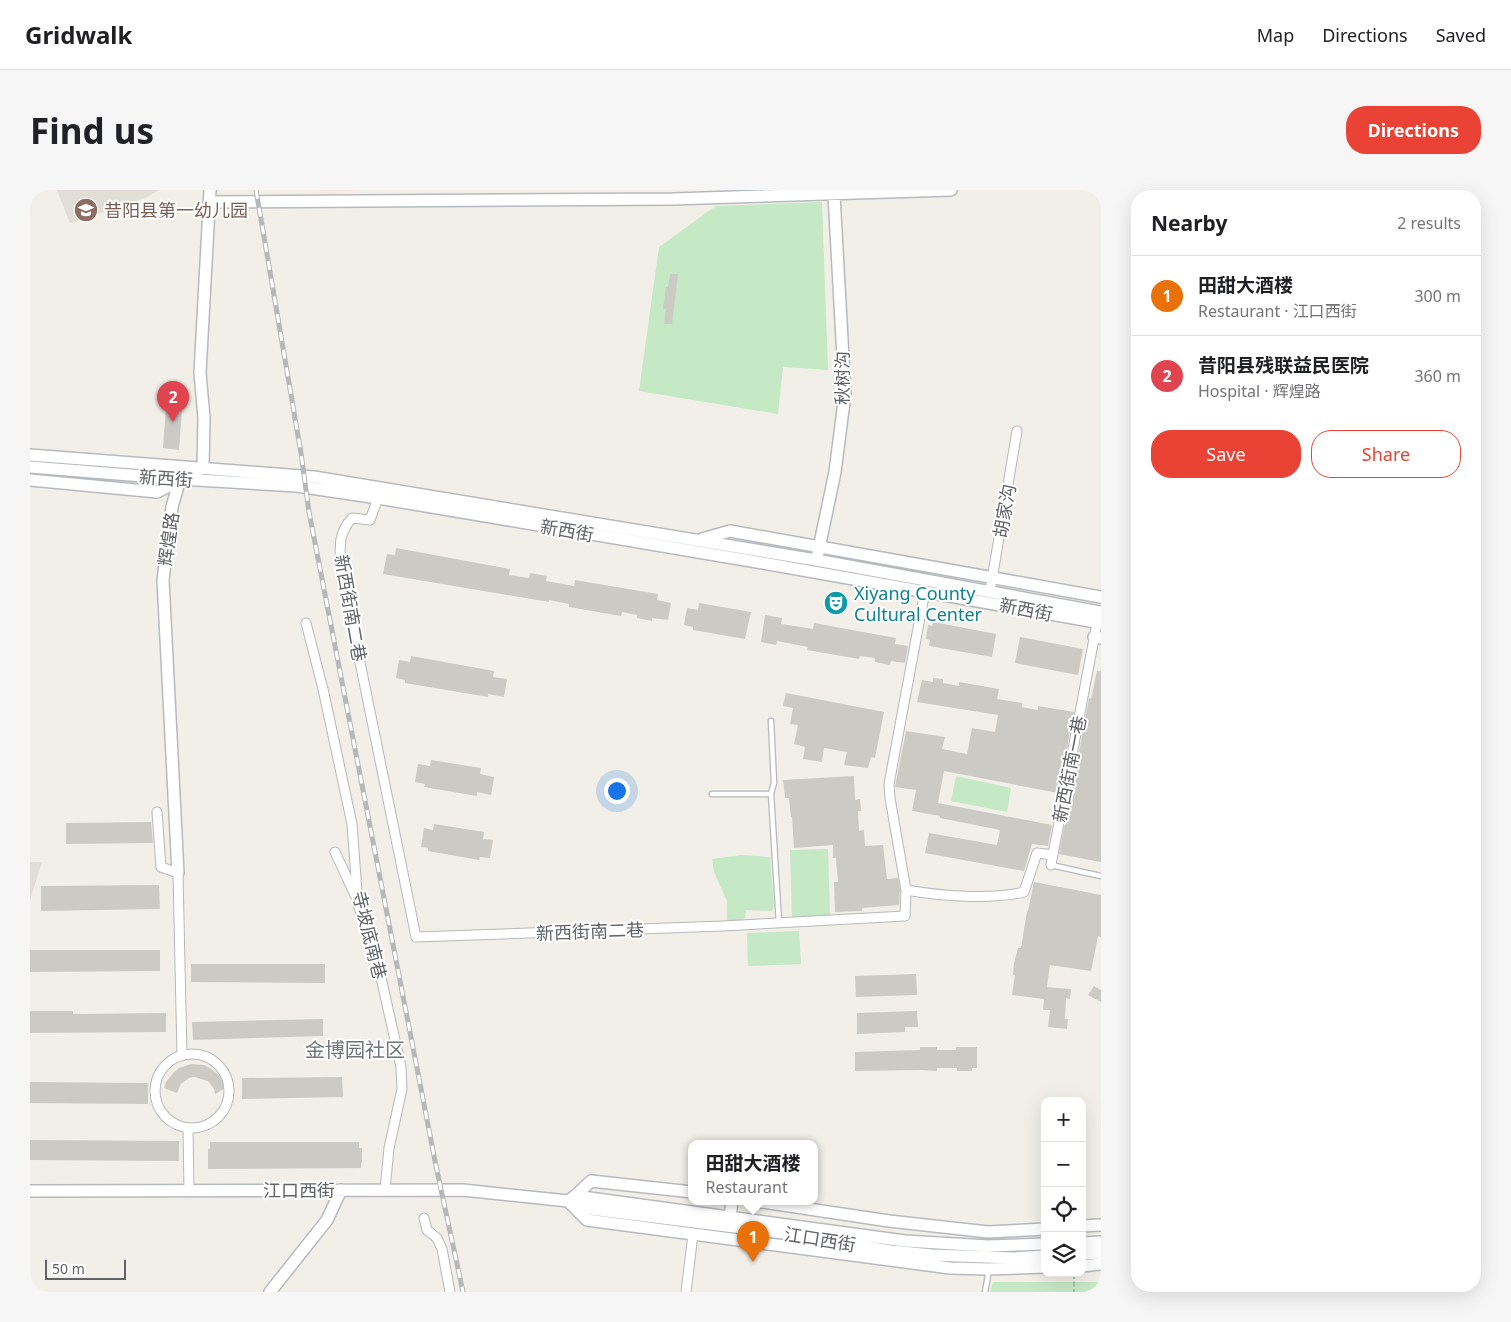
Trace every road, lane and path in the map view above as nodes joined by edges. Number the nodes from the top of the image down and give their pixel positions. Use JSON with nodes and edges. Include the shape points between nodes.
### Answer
{"nodes":[{"id":1,"x":951,"y":190,"type":"edge"},
{"id":2,"x":674,"y":194,"type":"edge"},
{"id":3,"x":834,"y":195,"type":"junction"},
{"id":4,"x":209,"y":196,"type":"edge"},
{"id":5,"x":1017,"y":430,"type":"dead end"},
{"id":6,"x":30,"y":455,"type":"edge"},
{"id":7,"x":30,"y":467,"type":"edge"},
{"id":8,"x":203,"y":468,"type":"junction"},
{"id":9,"x":180,"y":479,"type":"junction"},
{"id":10,"x":30,"y":480,"type":"edge"},
{"id":11,"x":378,"y":498,"type":"junction"},
{"id":12,"x":698,"y":540,"type":"junction"},
{"id":13,"x":819,"y":547,"type":"junction"},
{"id":14,"x":816,"y":560,"type":"junction"},
{"id":15,"x":992,"y":577,"type":"junction"},
{"id":16,"x":925,"y":591,"type":"junction"},
{"id":17,"x":990,"y":592,"type":"junction"},
{"id":18,"x":1101,"y":597,"type":"edge"},
{"id":19,"x":1100,"y":619,"type":"edge"},
{"id":20,"x":306,"y":623,"type":"dead end"},
{"id":21,"x":1097,"y":638,"type":"edge"},
{"id":22,"x":772,"y":721,"type":"dead end"},
{"id":23,"x":712,"y":794,"type":"dead end"},
{"id":24,"x":771,"y":794,"type":"junction"},
{"id":25,"x":157,"y":812,"type":"dead end"},
{"id":26,"x":335,"y":852,"type":"dead end"},
{"id":27,"x":1053,"y":855,"type":"junction"},
{"id":28,"x":1051,"y":865,"type":"joint"},
{"id":29,"x":178,"y":873,"type":"junction"},
{"id":30,"x":1101,"y":876,"type":"edge"},
{"id":31,"x":906,"y":890,"type":"junction"},
{"id":32,"x":358,"y":905,"type":"junction"},
{"id":33,"x":779,"y":923,"type":"junction"},
{"id":34,"x":182,"y":1056,"type":"junction"},
{"id":35,"x":188,"y":1128,"type":"junction"},
{"id":36,"x":341,"y":1190,"type":"junction"},
{"id":37,"x":385,"y":1190,"type":"junction"},
{"id":38,"x":30,"y":1191,"type":"edge"},
{"id":39,"x":189,"y":1191,"type":"junction"},
{"id":40,"x":688,"y":1192,"type":"edge"},
{"id":41,"x":573,"y":1201,"type":"junction"},
{"id":42,"x":732,"y":1205,"type":"edge"},
{"id":43,"x":782,"y":1205,"type":"edge"},
{"id":44,"x":424,"y":1218,"type":"dead end"},
{"id":45,"x":889,"y":1221,"type":"junction"},
{"id":46,"x":731,"y":1222,"type":"junction"},
{"id":47,"x":1101,"y":1225,"type":"edge"},
{"id":48,"x":1086,"y":1226,"type":"edge"},
{"id":49,"x":1041,"y":1228,"type":"edge"},
{"id":50,"x":988,"y":1232,"type":"junction"},
{"id":51,"x":694,"y":1234,"type":"junction"},
{"id":52,"x":791,"y":1234,"type":"junction"},
{"id":53,"x":730,"y":1238,"type":"junction"},
{"id":54,"x":888,"y":1238,"type":"junction"},
{"id":55,"x":1086,"y":1242,"type":"edge"},
{"id":56,"x":1101,"y":1242,"type":"edge"},
{"id":57,"x":1041,"y":1245,"type":"edge"},
{"id":58,"x":789,"y":1246,"type":"junction"},
{"id":59,"x":1101,"y":1253,"type":"edge"},
{"id":60,"x":1086,"y":1254,"type":"edge"},
{"id":61,"x":890,"y":1256,"type":"junction"},
{"id":62,"x":1041,"y":1256,"type":"edge"},
{"id":63,"x":989,"y":1258,"type":"junction"},
{"id":64,"x":1101,"y":1264,"type":"edge"},
{"id":65,"x":1041,"y":1266,"type":"edge"},
{"id":66,"x":1086,"y":1266,"type":"edge"},
{"id":67,"x":1074,"y":1277,"type":"edge"},
{"id":68,"x":270,"y":1292,"type":"edge"},
{"id":69,"x":450,"y":1292,"type":"edge"},
{"id":70,"x":686,"y":1292,"type":"edge"},
{"id":71,"x":985,"y":1292,"type":"edge"},
{"id":72,"x":1074,"y":1292,"type":"edge"}],
"edges":[{"from":1,"to":3,"type":"main road"},
{"from":2,"to":3,"type":"main road"},
{"from":2,"to":4,"type":"main road"},
{"from":3,"to":13,"type":"main road","name":"秋树沟","via":[[845,394],[835,472]]},
{"from":4,"to":8,"type":"main road","via":[[200,373],[204,418]]},
{"from":5,"to":15,"type":"street","name":"胡家沟"},
{"from":6,"to":8,"type":"main road","name":"新西街"},
{"from":7,"to":9,"type":"main road","name":"新西街"},
{"from":8,"to":9,"type":"main road"},
{"from":8,"to":12,"type":"main road","name":"新西街","via":[[314,477]]},
{"from":9,"to":10,"type":"main road","via":[[157,492]]},
{"from":9,"to":11,"type":"main road","name":"新西街","via":[[297,486]]},
{"from":9,"to":29,"type":"main road","name":"辉煌路","via":[[172,507],[162,580]]},
{"from":11,"to":16,"type":"main road","name":"新西街"},
{"from":11,"to":33,"type":"street","name":"新西街南二巷","via":[[370,520],[352,518],[344,527],[340,540],[341,569],[416,936]]},
{"from":12,"to":13,"type":"main road","via":[[730,531]]},
{"from":12,"to":14,"type":"main road","name":"新西街"},
{"from":13,"to":14,"type":"main road","name":"秋树沟"},
{"from":13,"to":15,"type":"main road"},
{"from":14,"to":17,"type":"main road","name":"新西街"},
{"from":15,"to":17,"type":"street","name":"胡家沟"},
{"from":15,"to":18,"type":"main road"},
{"from":16,"to":19,"type":"main road","name":"新西街"},
{"from":16,"to":31,"type":"street","name":"新西街南二巷","via":[[890,784]]},
{"from":17,"to":19,"type":"main road","name":"新西街"},
{"from":19,"to":21,"type":"street","name":"新西街南一巷"},
{"from":20,"to":32,"type":"street","name":"寺坡底南巷","via":[[326,698],[352,824]]},
{"from":21,"to":27,"type":"street","name":"新西街南一巷"},
{"from":22,"to":24,"type":"lane","via":[[774,783]]},
{"from":23,"to":24,"type":"lane"},
{"from":24,"to":33,"type":"lane"},
{"from":25,"to":29,"type":"street","via":[[160,867]]},
{"from":26,"to":32,"type":"street"},
{"from":27,"to":28,"type":"street","name":"新西街南一巷"},
{"from":27,"to":31,"type":"street","via":[[1037,853],[1024,892],[946,895]]},
{"from":28,"to":30,"type":"lane","name":"新西街南一巷"},
{"from":29,"to":34,"type":"street"},
{"from":31,"to":33,"type":"street","name":"新西街南二巷","via":[[906,916]]},
{"from":32,"to":37,"type":"street","name":"寺坡底南巷","via":[[374,946],[401,1067],[402,1089]]},
{"from":34,"to":35,"type":"street","via":[[163,1069],[155,1091],[162,1113],[174,1123]]},
{"from":34,"to":35,"type":"street","via":[[198,1055],[213,1061],[224,1072],[229,1088],[228,1103],[221,1115],[203,1127]]},
{"from":35,"to":39,"type":"street"},
{"from":36,"to":37,"type":"main road","name":"江口西街"},
{"from":36,"to":39,"type":"main road","name":"江口西街"},
{"from":36,"to":68,"type":"main road","via":[[327,1220]]},
{"from":37,"to":41,"type":"main road","name":"江口西街","via":[[463,1190]]},
{"from":38,"to":39,"type":"main road","name":"江口西街"},
{"from":40,"to":41,"type":"main road","via":[[591,1181]]},
{"from":41,"to":46,"type":"main road","name":"江口西街"},
{"from":41,"to":51,"type":"main road","via":[[588,1220]]},
{"from":42,"to":46,"type":"main road"},
{"from":43,"to":45,"type":"main road"},
{"from":44,"to":69,"type":"street","via":[[426,1230],[437,1238],[442,1249]]},
{"from":45,"to":50,"type":"main road"},
{"from":45,"to":54,"type":"main road"},
{"from":46,"to":52,"type":"main road","name":"江口西街"},
{"from":46,"to":53,"type":"main road"},
{"from":46,"to":54,"type":"main road","name":"江口西街"},
{"from":47,"to":48,"type":"main road"},
{"from":49,"to":50,"type":"main road"},
{"from":50,"to":63,"type":"main road"},
{"from":51,"to":53,"type":"main road"},
{"from":51,"to":70,"type":"street"},
{"from":52,"to":58,"type":"main road"},
{"from":52,"to":61,"type":"main road","name":"江口西街"},
{"from":53,"to":58,"type":"main road"},
{"from":54,"to":63,"type":"main road","name":"江口西街"},
{"from":55,"to":56,"type":"main road"},
{"from":57,"to":63,"type":"main road","name":"江口西街"},
{"from":58,"to":61,"type":"main road"},
{"from":59,"to":60,"type":"main road"},
{"from":61,"to":63,"type":"main road","name":"江口西街"},
{"from":62,"to":63,"type":"main road","name":"江口西街"},
{"from":63,"to":65,"type":"main road"},
{"from":63,"to":71,"type":"lane"},
{"from":64,"to":66,"type":"main road"},
{"from":67,"to":72,"type":"path"}]}
